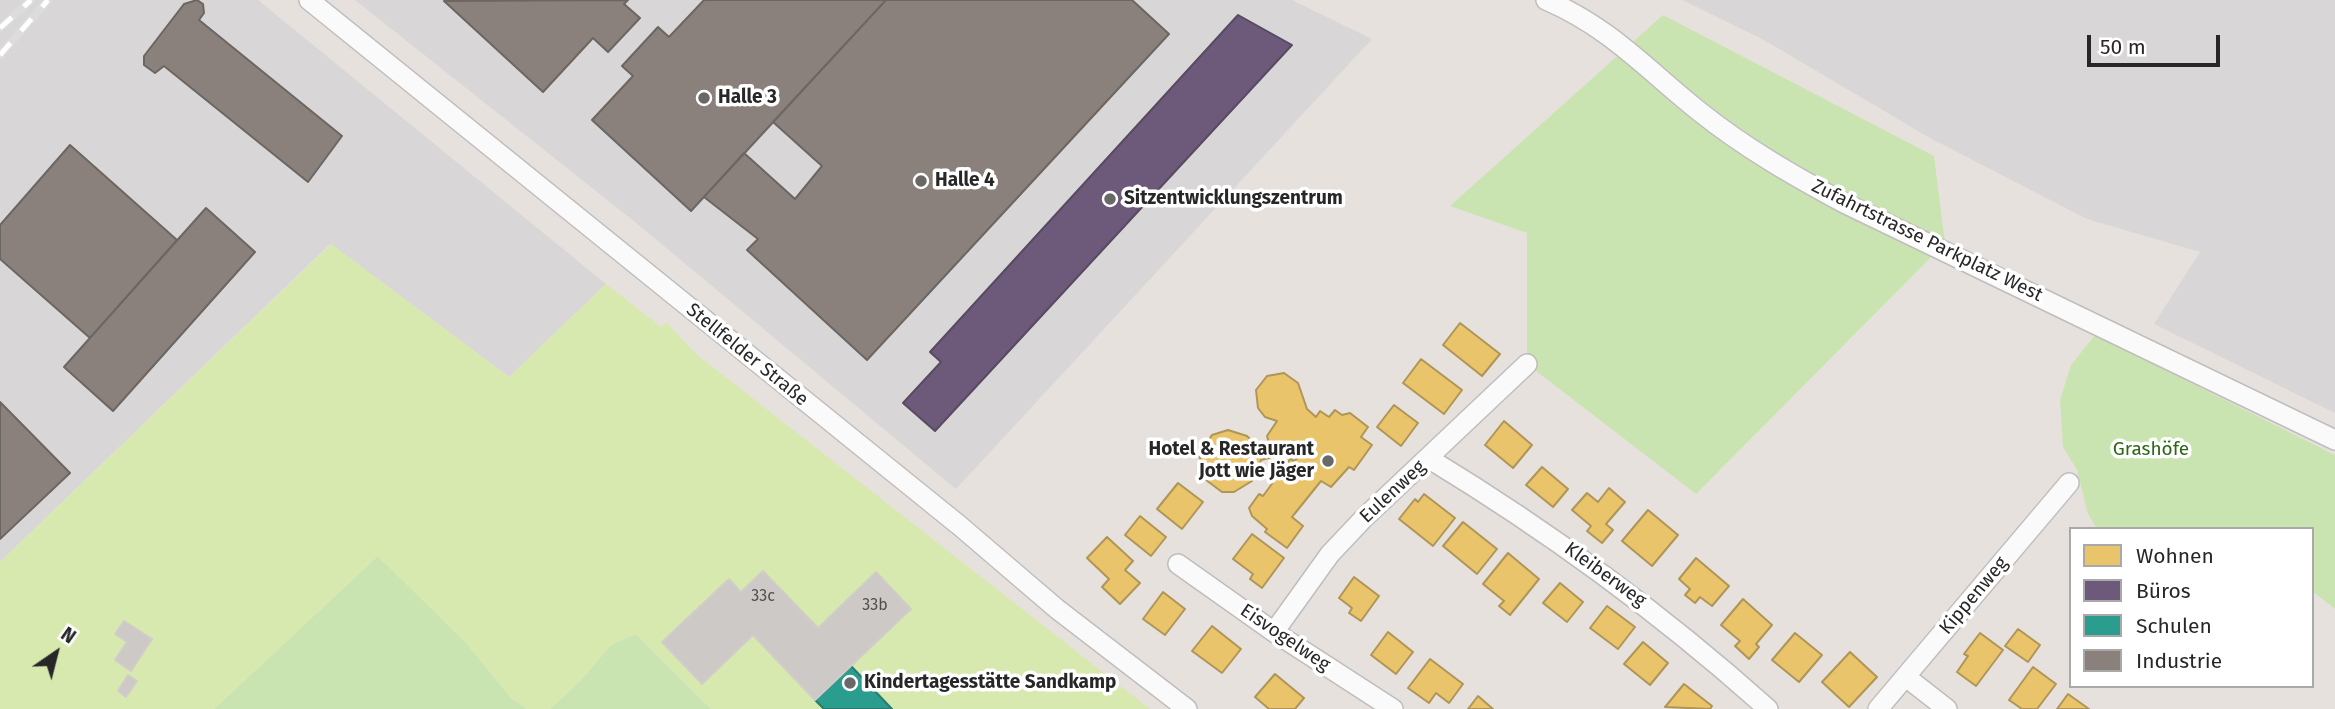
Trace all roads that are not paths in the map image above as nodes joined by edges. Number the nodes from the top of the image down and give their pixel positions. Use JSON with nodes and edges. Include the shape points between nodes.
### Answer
{"nodes":[{"id":1,"x":309,"y":0,"type":"edge"},
{"id":2,"x":1546,"y":0,"type":"edge"},
{"id":3,"x":1527,"y":364,"type":"dead end"},
{"id":4,"x":2335,"y":440,"type":"edge"},
{"id":5,"x":1428,"y":458,"type":"junction"},
{"id":6,"x":2069,"y":483,"type":"dead end"},
{"id":7,"x":1178,"y":564,"type":"dead end"},
{"id":8,"x":1274,"y":632,"type":"junction"},
{"id":9,"x":1906,"y":677,"type":"junction"},
{"id":10,"x":1187,"y":709,"type":"edge"},
{"id":11,"x":1393,"y":709,"type":"edge"},
{"id":12,"x":1768,"y":709,"type":"edge"},
{"id":13,"x":1878,"y":709,"type":"edge"},
{"id":14,"x":1947,"y":709,"type":"edge"}],
"edges":[{"from":1,"to":10,"type":"street","name":"Stellfelder Straße","via":[[960,526],[1056,609]]},
{"from":2,"to":4,"type":"street","name":"Zufahrtstrasse Parkplatz West","via":[[1591,21],[1700,112],[1790,174]]},
{"from":3,"to":5,"type":"street","name":"Eulenweg"},
{"from":5,"to":8,"type":"street","name":"Eulenweg","via":[[1331,554]]},
{"from":5,"to":12,"type":"street","name":"Kleiberweg","via":[[1637,598]]},
{"from":6,"to":9,"type":"street","name":"Kippenweg"},
{"from":7,"to":8,"type":"street","name":"Eisvogelweg"},
{"from":8,"to":11,"type":"street","name":"Eisvogelweg"},
{"from":9,"to":13,"type":"street","name":"Kippenweg"},
{"from":9,"to":14,"type":"street"}]}
